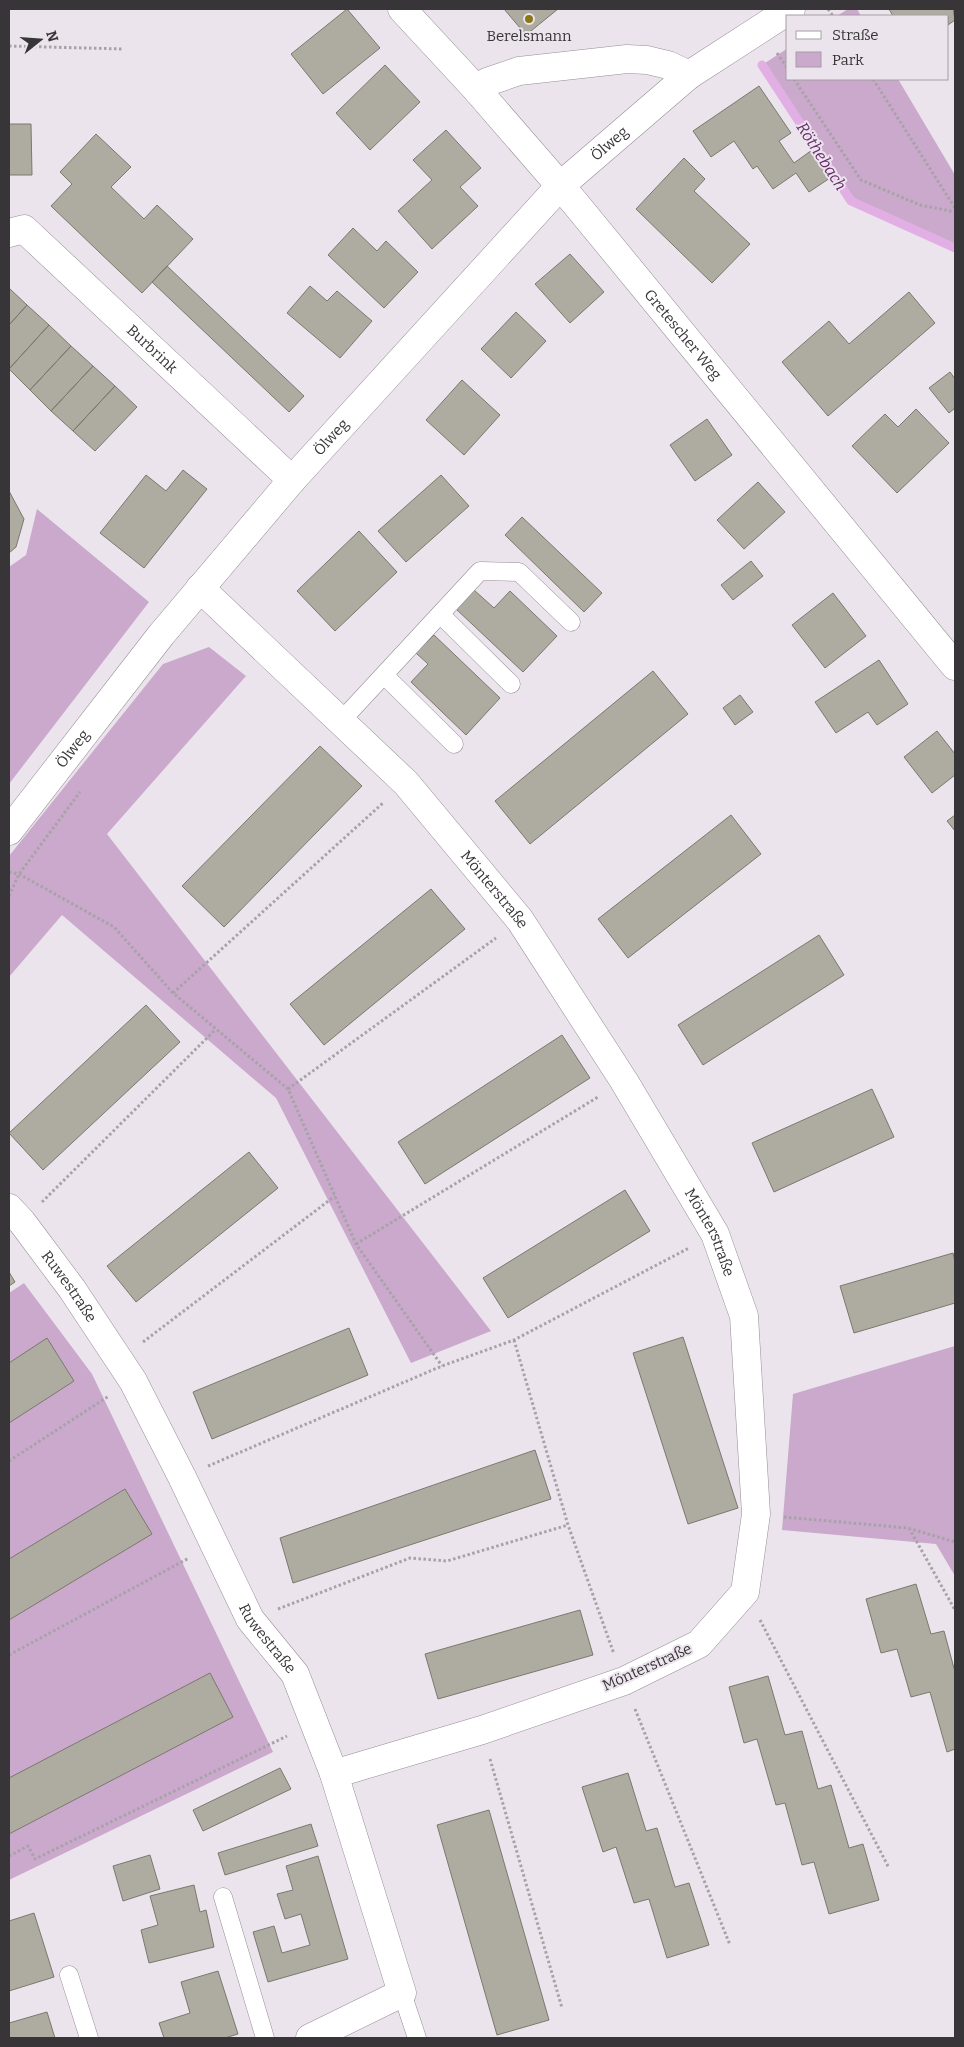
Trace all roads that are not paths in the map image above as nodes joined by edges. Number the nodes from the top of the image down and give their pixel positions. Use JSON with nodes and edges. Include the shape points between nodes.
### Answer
{"nodes":[{"id":1,"x":402,"y":9,"type":"edge"},
{"id":2,"x":791,"y":9,"type":"edge"},
{"id":3,"x":689,"y":75,"type":"junction"},
{"id":4,"x":477,"y":90,"type":"junction"},
{"id":5,"x":560,"y":186,"type":"junction"},
{"id":6,"x":9,"y":233,"type":"edge"},
{"id":7,"x":292,"y":480,"type":"junction"},
{"id":8,"x":200,"y":588,"type":"junction"},
{"id":9,"x":440,"y":614,"type":"junction"},
{"id":10,"x":570,"y":622,"type":"dead end"},
{"id":11,"x":955,"y":666,"type":"edge"},
{"id":12,"x":384,"y":675,"type":"junction"},
{"id":13,"x":511,"y":684,"type":"dead end"},
{"id":14,"x":341,"y":721,"type":"junction"},
{"id":15,"x":454,"y":744,"type":"dead end"},
{"id":16,"x":9,"y":831,"type":"edge"},
{"id":17,"x":13,"y":1220,"type":"edge"},
{"id":18,"x":334,"y":1774,"type":"junction"},
{"id":19,"x":223,"y":1897,"type":"dead end"},
{"id":20,"x":69,"y":1975,"type":"dead end"},
{"id":21,"x":402,"y":1993,"type":"junction"},
{"id":22,"x":89,"y":2038,"type":"edge"},
{"id":23,"x":265,"y":2038,"type":"edge"},
{"id":24,"x":310,"y":2038,"type":"edge"},
{"id":25,"x":417,"y":2038,"type":"edge"}],
"edges":[{"from":1,"to":4,"type":"street","name":"Gretescher Weg"},
{"from":2,"to":3,"type":"street","name":"Ölweg"},
{"from":3,"to":4,"type":"street","via":[[668,65],[627,59],[519,71],[487,82]]},
{"from":3,"to":5,"type":"street","name":"Ölweg"},
{"from":4,"to":5,"type":"street","name":"Gretescher Weg"},
{"from":5,"to":7,"type":"street","name":"Ölweg"},
{"from":5,"to":11,"type":"street","name":"Gretescher Weg"},
{"from":6,"to":7,"type":"street","name":"Burbrink","via":[[24,229]]},
{"from":7,"to":8,"type":"street","name":"Ölweg"},
{"from":8,"to":14,"type":"street","name":"Mönterstraße"},
{"from":8,"to":16,"type":"street","name":"Ölweg"},
{"from":9,"to":10,"type":"lane","via":[[480,571],[519,572]]},
{"from":9,"to":12,"type":"lane"},
{"from":9,"to":13,"type":"lane"},
{"from":12,"to":14,"type":"lane"},
{"from":12,"to":15,"type":"lane"},
{"from":14,"to":18,"type":"street","name":"Mönterstraße","via":[[406,782],[520,920],[624,1080],[715,1234],[744,1316],[756,1514],[745,1592],[699,1644],[624,1681],[482,1730]]},
{"from":17,"to":18,"type":"street","name":"Ruwestraße","via":[[72,1290],[126,1370],[250,1619],[295,1674]]},
{"from":18,"to":21,"type":"street","name":"Ruwestraße"},
{"from":19,"to":23,"type":"lane"},
{"from":20,"to":22,"type":"lane"},
{"from":21,"to":24,"type":"street"},
{"from":21,"to":25,"type":"lane"}]}
